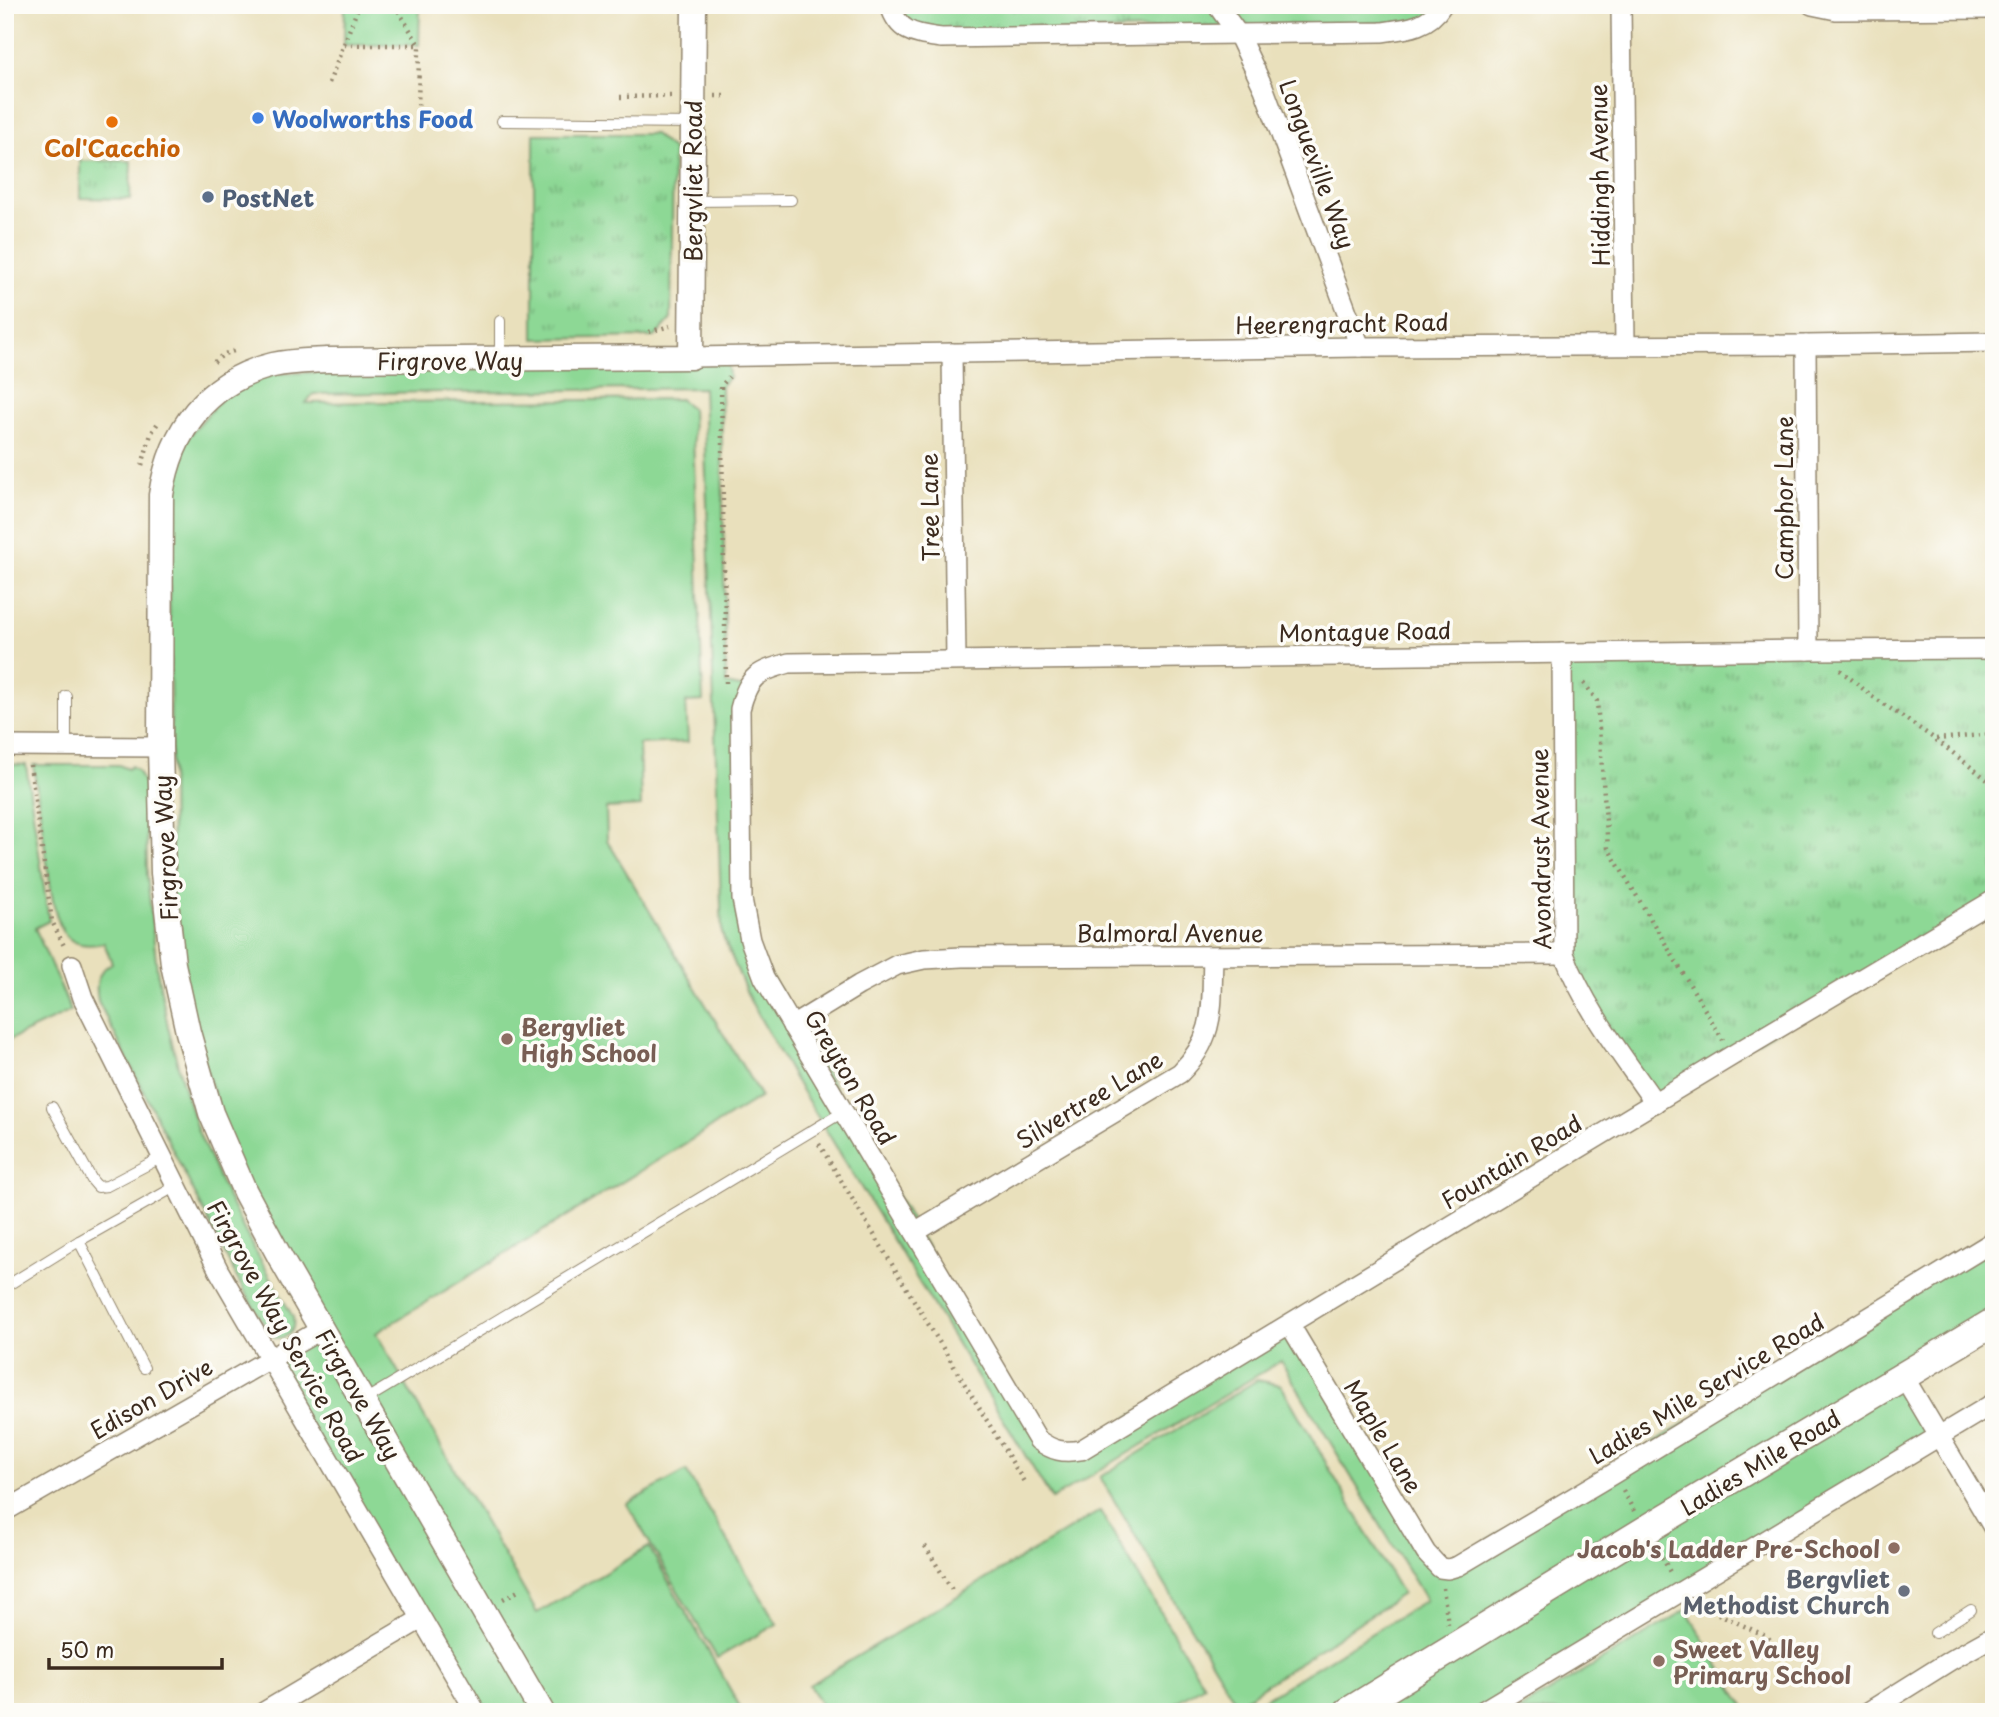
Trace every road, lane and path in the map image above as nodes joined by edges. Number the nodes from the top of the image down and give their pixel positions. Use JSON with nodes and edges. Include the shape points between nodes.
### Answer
{"nodes":[{"id":1,"x":359,"y":5,"type":"edge"},
{"id":2,"x":395,"y":5,"type":"edge"},
{"id":3,"x":694,"y":5,"type":"edge"},
{"id":4,"x":890,"y":5,"type":"edge"},
{"id":5,"x":1217,"y":5,"type":"edge"},
{"id":6,"x":1442,"y":5,"type":"edge"},
{"id":7,"x":1621,"y":5,"type":"edge"},
{"id":8,"x":1812,"y":5,"type":"edge"},
{"id":9,"x":1994,"y":9,"type":"edge"},
{"id":10,"x":1238,"y":34,"type":"junction"},
{"id":11,"x":344,"y":45,"type":"junction"},
{"id":12,"x":419,"y":45,"type":"junction"},
{"id":13,"x":329,"y":82,"type":"dead end"},
{"id":14,"x":693,"y":96,"type":"junction"},
{"id":15,"x":620,"y":97,"type":"dead end"},
{"id":16,"x":418,"y":120,"type":"dead end"},
{"id":17,"x":502,"y":121,"type":"dead end"},
{"id":18,"x":693,"y":123,"type":"junction"},
{"id":19,"x":791,"y":200,"type":"dead end"},
{"id":20,"x":692,"y":201,"type":"junction"},
{"id":21,"x":500,"y":321,"type":"dead end"},
{"id":22,"x":672,"y":326,"type":"dead end"},
{"id":23,"x":637,"y":332,"type":"dead end"},
{"id":24,"x":1994,"y":342,"type":"edge"},
{"id":25,"x":1625,"y":345,"type":"junction"},
{"id":26,"x":1806,"y":345,"type":"junction"},
{"id":27,"x":1360,"y":347,"type":"junction"},
{"id":28,"x":245,"y":348,"type":"dead end"},
{"id":29,"x":952,"y":353,"type":"junction"},
{"id":30,"x":691,"y":357,"type":"junction"},
{"id":31,"x":500,"y":360,"type":"junction"},
{"id":32,"x":205,"y":369,"type":"dead end"},
{"id":33,"x":729,"y":377,"type":"dead end"},
{"id":34,"x":165,"y":411,"type":"dead end"},
{"id":35,"x":141,"y":471,"type":"dead end"},
{"id":36,"x":1994,"y":649,"type":"edge"},
{"id":37,"x":1808,"y":650,"type":"junction"},
{"id":38,"x":1562,"y":653,"type":"junction"},
{"id":39,"x":956,"y":660,"type":"junction"},
{"id":40,"x":726,"y":684,"type":"dead end"},
{"id":41,"x":745,"y":688,"type":"joint"},
{"id":42,"x":66,"y":696,"type":"dead end"},
{"id":43,"x":1994,"y":734,"type":"edge"},
{"id":44,"x":1935,"y":739,"type":"junction"},
{"id":45,"x":5,"y":746,"type":"edge"},
{"id":46,"x":65,"y":746,"type":"junction"},
{"id":47,"x":160,"y":747,"type":"junction"},
{"id":48,"x":30,"y":762,"type":"dead end"},
{"id":49,"x":1994,"y":785,"type":"edge"},
{"id":50,"x":1994,"y":900,"type":"edge"},
{"id":51,"x":1564,"y":954,"type":"junction"},
{"id":52,"x":1213,"y":957,"type":"junction"},
{"id":53,"x":72,"y":965,"type":"joint"},
{"id":54,"x":792,"y":1026,"type":"junction"},
{"id":55,"x":1733,"y":1055,"type":"junction"},
{"id":56,"x":1655,"y":1103,"type":"junction"},
{"id":57,"x":52,"y":1107,"type":"dead end"},
{"id":58,"x":843,"y":1112,"type":"junction"},
{"id":59,"x":811,"y":1130,"type":"junction"},
{"id":60,"x":163,"y":1156,"type":"junction"},
{"id":61,"x":178,"y":1185,"type":"junction"},
{"id":62,"x":915,"y":1232,"type":"junction"},
{"id":63,"x":79,"y":1241,"type":"junction"},
{"id":64,"x":1994,"y":1241,"type":"edge"},
{"id":65,"x":5,"y":1287,"type":"edge"},
{"id":66,"x":1994,"y":1322,"type":"edge"},
{"id":67,"x":1290,"y":1325,"type":"junction"},
{"id":68,"x":322,"y":1329,"type":"junction"},
{"id":69,"x":269,"y":1359,"type":"junction"},
{"id":70,"x":144,"y":1368,"type":"dead end"},
{"id":71,"x":1904,"y":1377,"type":"junction"},
{"id":72,"x":363,"y":1401,"type":"junction"},
{"id":73,"x":1994,"y":1403,"type":"edge"},
{"id":74,"x":1939,"y":1437,"type":"junction"},
{"id":75,"x":1051,"y":1449,"type":"joint"},
{"id":76,"x":1026,"y":1485,"type":"dead end"},
{"id":77,"x":5,"y":1511,"type":"edge"},
{"id":78,"x":1994,"y":1529,"type":"edge"},
{"id":79,"x":925,"y":1546,"type":"dead end"},
{"id":80,"x":1658,"y":1550,"type":"dead end"},
{"id":81,"x":1440,"y":1569,"type":"junction"},
{"id":82,"x":1675,"y":1581,"type":"dead end"},
{"id":83,"x":952,"y":1590,"type":"dead end"},
{"id":84,"x":518,"y":1591,"type":"dead end"},
{"id":85,"x":501,"y":1601,"type":"dead end"},
{"id":86,"x":1698,"y":1605,"type":"dead end"},
{"id":87,"x":1971,"y":1610,"type":"dead end"},
{"id":88,"x":421,"y":1619,"type":"junction"},
{"id":89,"x":1449,"y":1629,"type":"dead end"},
{"id":90,"x":1935,"y":1633,"type":"dead end"},
{"id":91,"x":1994,"y":1636,"type":"edge"},
{"id":92,"x":1776,"y":1649,"type":"dead end"},
{"id":93,"x":264,"y":1712,"type":"edge"},
{"id":94,"x":476,"y":1712,"type":"edge"},
{"id":95,"x":542,"y":1712,"type":"edge"},
{"id":96,"x":1348,"y":1712,"type":"edge"},
{"id":97,"x":1481,"y":1712,"type":"edge"},
{"id":98,"x":1868,"y":1712,"type":"edge"}],
"edges":[{"from":1,"to":11,"type":"path"},
{"from":2,"to":12,"type":"path"},
{"from":3,"to":14,"type":"street","name":"Bergvliet Road"},
{"from":4,"to":10,"type":"street","via":[[903,29],[941,38]]},
{"from":5,"to":10,"type":"street","name":"Longueville Way"},
{"from":6,"to":10,"type":"street","via":[[1426,22],[1411,28]]},
{"from":7,"to":25,"type":"street","name":"Hiddingh Avenue"},
{"from":8,"to":9,"type":"street","via":[[1836,10]]},
{"from":10,"to":27,"type":"street","name":"Longueville Way","via":[[1265,89]]},
{"from":11,"to":12,"type":"path"},
{"from":11,"to":13,"type":"path"},
{"from":12,"to":16,"type":"path"},
{"from":14,"to":15,"type":"path"},
{"from":14,"to":18,"type":"street","name":"Bergvliet Road"},
{"from":17,"to":18,"type":"lane"},
{"from":18,"to":20,"type":"street","name":"Bergvliet Road"},
{"from":19,"to":20,"type":"lane"},
{"from":20,"to":30,"type":"street","name":"Bergvliet Road"},
{"from":21,"to":31,"type":"lane"},
{"from":22,"to":23,"type":"path"},
{"from":24,"to":26,"type":"street","name":"Heerengracht Road"},
{"from":25,"to":26,"type":"street","name":"Heerengracht Road"},
{"from":25,"to":27,"type":"street","name":"Heerengracht Road"},
{"from":26,"to":37,"type":"street","name":"Camphor Lane"},
{"from":27,"to":29,"type":"street","name":"Heerengracht Road"},
{"from":28,"to":32,"type":"path","via":[[224,354]]},
{"from":29,"to":30,"type":"street","name":"Heerengracht Road"},
{"from":29,"to":39,"type":"street","name":"Tree Lane"},
{"from":30,"to":31,"type":"street","name":"Firgrove Way"},
{"from":31,"to":47,"type":"street","name":"Firgrove Way","via":[[327,360],[276,365],[228,383],[194,415],[168,460],[161,495]]},
{"from":33,"to":40,"type":"path","via":[[721,386]]},
{"from":34,"to":35,"type":"path","via":[[151,434]]},
{"from":36,"to":37,"type":"street","name":"Montague Road"},
{"from":37,"to":38,"type":"street","name":"Montague Road"},
{"from":37,"to":44,"type":"path"},
{"from":38,"to":39,"type":"street","name":"Montague Road"},
{"from":38,"to":51,"type":"street","name":"Avondrust Avenue"},
{"from":38,"to":55,"type":"path","via":[[1597,701],[1608,848]]},
{"from":39,"to":41,"type":"street","name":"Montague Road","via":[[789,663],[763,670]]},
{"from":41,"to":54,"type":"street","name":"Greyton Road","via":[[740,709],[741,899],[764,978]]},
{"from":42,"to":46,"type":"lane"},
{"from":43,"to":44,"type":"path"},
{"from":44,"to":49,"type":"path"},
{"from":45,"to":46,"type":"street"},
{"from":46,"to":47,"type":"street"},
{"from":47,"to":68,"type":"street","name":"Firgrove Way","via":[[163,873],[173,964],[188,1032],[211,1113],[245,1192]]},
{"from":48,"to":53,"type":"path","via":[[52,920]]},
{"from":50,"to":55,"type":"street","name":"Fountain Road"},
{"from":51,"to":52,"type":"street","name":"Balmoral Avenue"},
{"from":51,"to":56,"type":"street","name":"Avondrust Avenue","via":[[1590,1009]]},
{"from":52,"to":54,"type":"street","name":"Balmoral Avenue","via":[[924,959],[897,965]]},
{"from":52,"to":62,"type":"street","name":"Silvertree Lane","via":[[1206,1038],[1195,1059],[1180,1073]]},
{"from":53,"to":60,"type":"street","name":"Firgrove Way Service Road","via":[[83,998]]},
{"from":54,"to":58,"type":"street","name":"Greyton Road"},
{"from":55,"to":56,"type":"street","name":"Fountain Road"},
{"from":56,"to":67,"type":"street","name":"Fountain Road"},
{"from":57,"to":60,"type":"lane","via":[[98,1187]]},
{"from":58,"to":59,"type":"lane"},
{"from":58,"to":62,"type":"street","name":"Greyton Road"},
{"from":59,"to":72,"type":"lane"},
{"from":59,"to":76,"type":"path"},
{"from":60,"to":61,"type":"street","name":"Firgrove Way Service Road"},
{"from":61,"to":63,"type":"lane"},
{"from":61,"to":69,"type":"street","name":"Firgrove Way Service Road","via":[[219,1271]]},
{"from":62,"to":75,"type":"street","name":"Greyton Road","via":[[1038,1440]]},
{"from":63,"to":65,"type":"lane"},
{"from":63,"to":70,"type":"lane"},
{"from":64,"to":81,"type":"street","name":"Ladies Mile Service Road","via":[[1470,1559]]},
{"from":66,"to":71,"type":"main road","name":"Ladies Mile Road"},
{"from":67,"to":75,"type":"street","name":"Fountain Road","via":[[1081,1450]]},
{"from":67,"to":81,"type":"street","name":"Maple Lane","via":[[1426,1553]]},
{"from":68,"to":69,"type":"street","name":"Edison Drive"},
{"from":68,"to":72,"type":"street","name":"Firgrove Way"},
{"from":69,"to":77,"type":"street","name":"Edison Drive"},
{"from":69,"to":88,"type":"street","name":"Firgrove Way Service Road"},
{"from":71,"to":74,"type":"street"},
{"from":71,"to":96,"type":"main road","name":"Ladies Mile Road"},
{"from":72,"to":95,"type":"street","name":"Firgrove Way"},
{"from":73,"to":74,"type":"street"},
{"from":74,"to":78,"type":"street"},
{"from":74,"to":97,"type":"street"},
{"from":79,"to":83,"type":"path"},
{"from":80,"to":82,"type":"path"},
{"from":81,"to":89,"type":"path"},
{"from":84,"to":85,"type":"path"},
{"from":86,"to":92,"type":"path","via":[[1768,1637]]},
{"from":87,"to":90,"type":"lane"},
{"from":88,"to":93,"type":"street"},
{"from":88,"to":94,"type":"street","name":"Firgrove Way Service Road"},
{"from":91,"to":98,"type":"street"}]}
